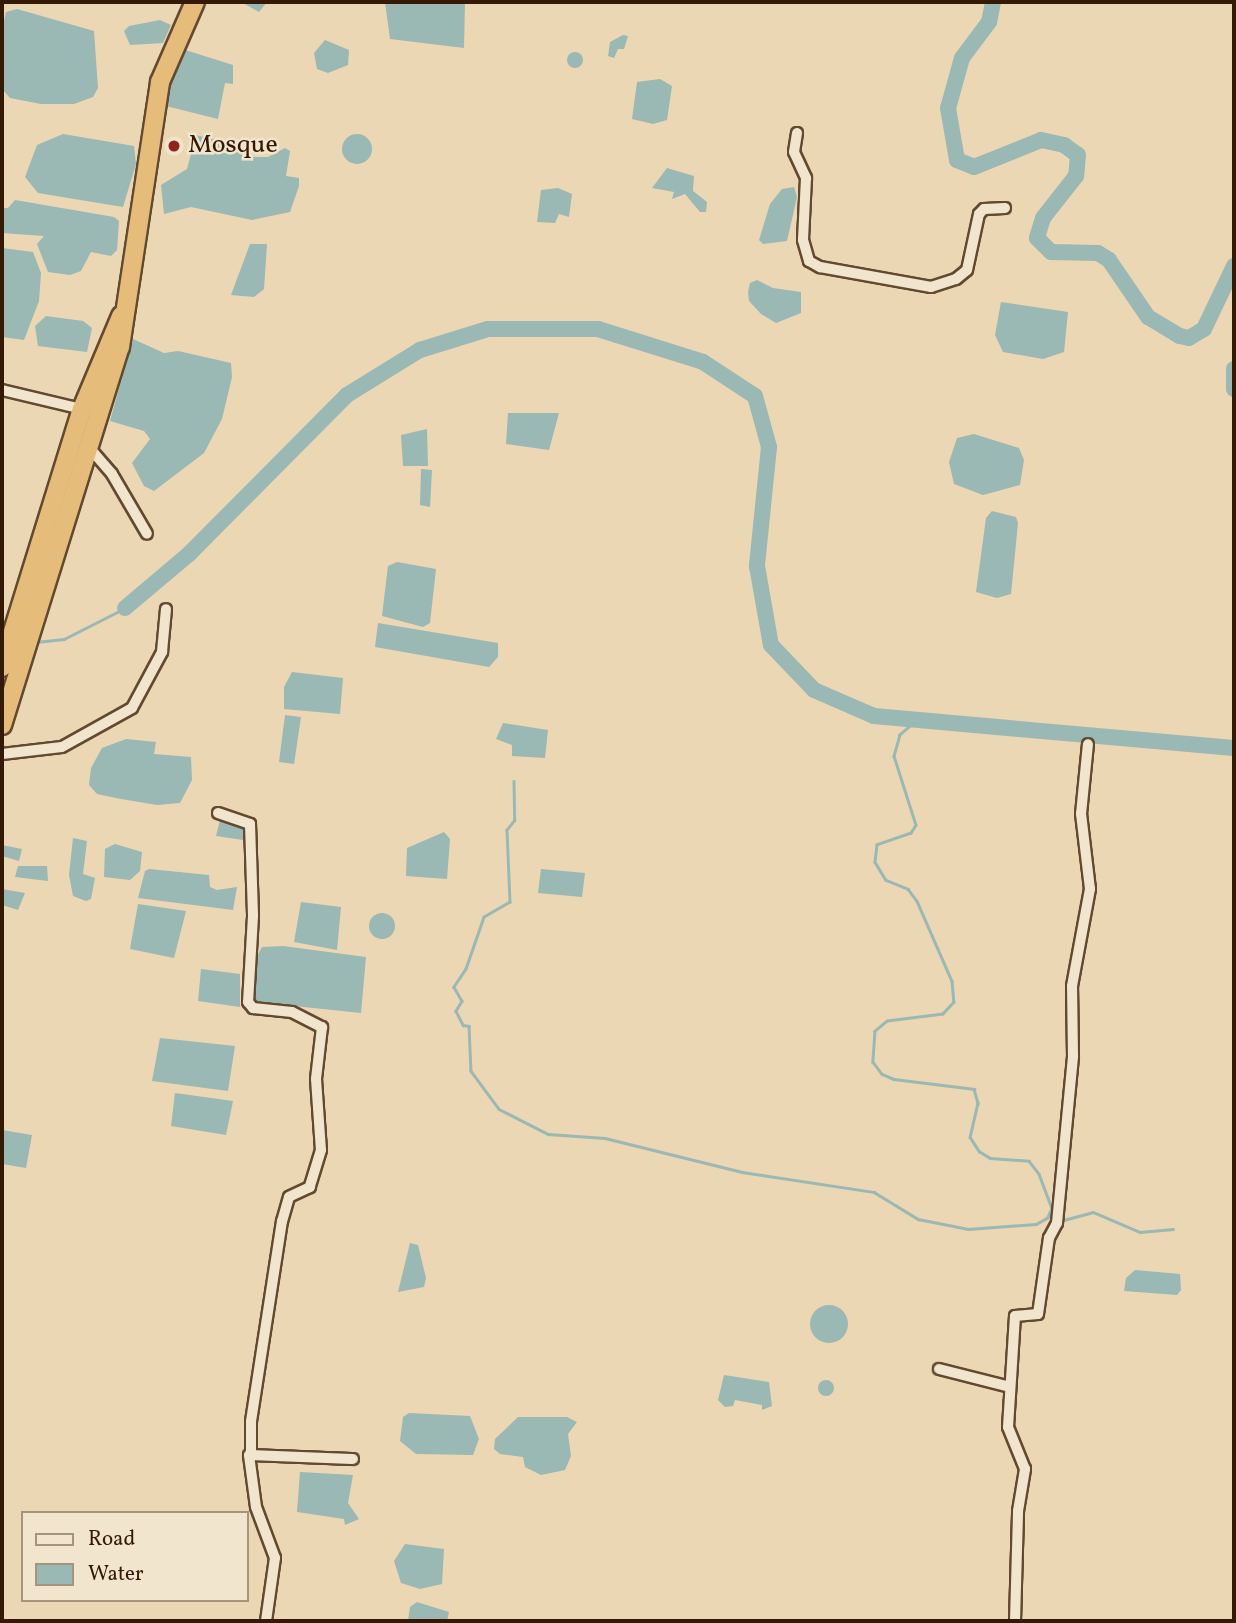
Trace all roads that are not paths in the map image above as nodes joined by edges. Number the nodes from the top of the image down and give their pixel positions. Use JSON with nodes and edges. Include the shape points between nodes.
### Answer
{"nodes":[{"id":1,"x":195,"y":2,"type":"edge"},
{"id":2,"x":797,"y":133,"type":"dead end"},
{"id":3,"x":1005,"y":208,"type":"dead end"},
{"id":4,"x":124,"y":310,"type":"junction"},
{"id":5,"x":2,"y":390,"type":"edge"},
{"id":6,"x":82,"y":409,"type":"junction"},
{"id":7,"x":75,"y":434,"type":"junction"},
{"id":8,"x":91,"y":448,"type":"junction"},
{"id":9,"x":147,"y":534,"type":"dead end"},
{"id":10,"x":166,"y":609,"type":"dead end"},
{"id":11,"x":2,"y":667,"type":"edge"},
{"id":12,"x":2,"y":725,"type":"edge"},
{"id":13,"x":1088,"y":744,"type":"dead end"},
{"id":14,"x":2,"y":754,"type":"edge"},
{"id":15,"x":218,"y":813,"type":"dead end"},
{"id":16,"x":939,"y":1370,"type":"dead end"},
{"id":17,"x":1010,"y":1387,"type":"junction"},
{"id":18,"x":251,"y":1452,"type":"junction"},
{"id":19,"x":353,"y":1459,"type":"dead end"},
{"id":20,"x":265,"y":1621,"type":"edge"},
{"id":21,"x":1014,"y":1621,"type":"edge"}],
"edges":[{"from":1,"to":4,"type":"highway","via":[[160,82]]},
{"from":2,"to":3,"type":"street","via":[[794,152],[806,178],[803,240],[809,261],[820,267],[931,287],[967,270],[979,214],[984,209]]},
{"from":4,"to":6,"type":"highway","via":[[107,340]]},
{"from":4,"to":8,"type":"highway","via":[[121,347]]},
{"from":5,"to":6,"type":"street"},
{"from":6,"to":7,"type":"highway"},
{"from":7,"to":8,"type":"street"},
{"from":7,"to":11,"type":"highway"},
{"from":8,"to":9,"type":"street"},
{"from":8,"to":12,"type":"highway"},
{"from":10,"to":14,"type":"street","via":[[162,652],[132,708],[62,747]]},
{"from":13,"to":17,"type":"street","via":[[1081,828],[1090,889],[1072,986],[1073,1056],[1058,1171],[1057,1223],[1049,1238],[1038,1314],[1015,1316]]},
{"from":15,"to":18,"type":"street","via":[[250,824],[253,916],[248,1002],[253,1008],[292,1012],[322,1027],[316,1079],[321,1150],[310,1187],[289,1197],[282,1221],[251,1422]]},
{"from":16,"to":17,"type":"street"},
{"from":17,"to":21,"type":"street","via":[[1008,1427],[1025,1469],[1018,1511]]},
{"from":18,"to":19,"type":"street"},
{"from":18,"to":20,"type":"street","via":[[256,1507],[275,1558]]}]}
